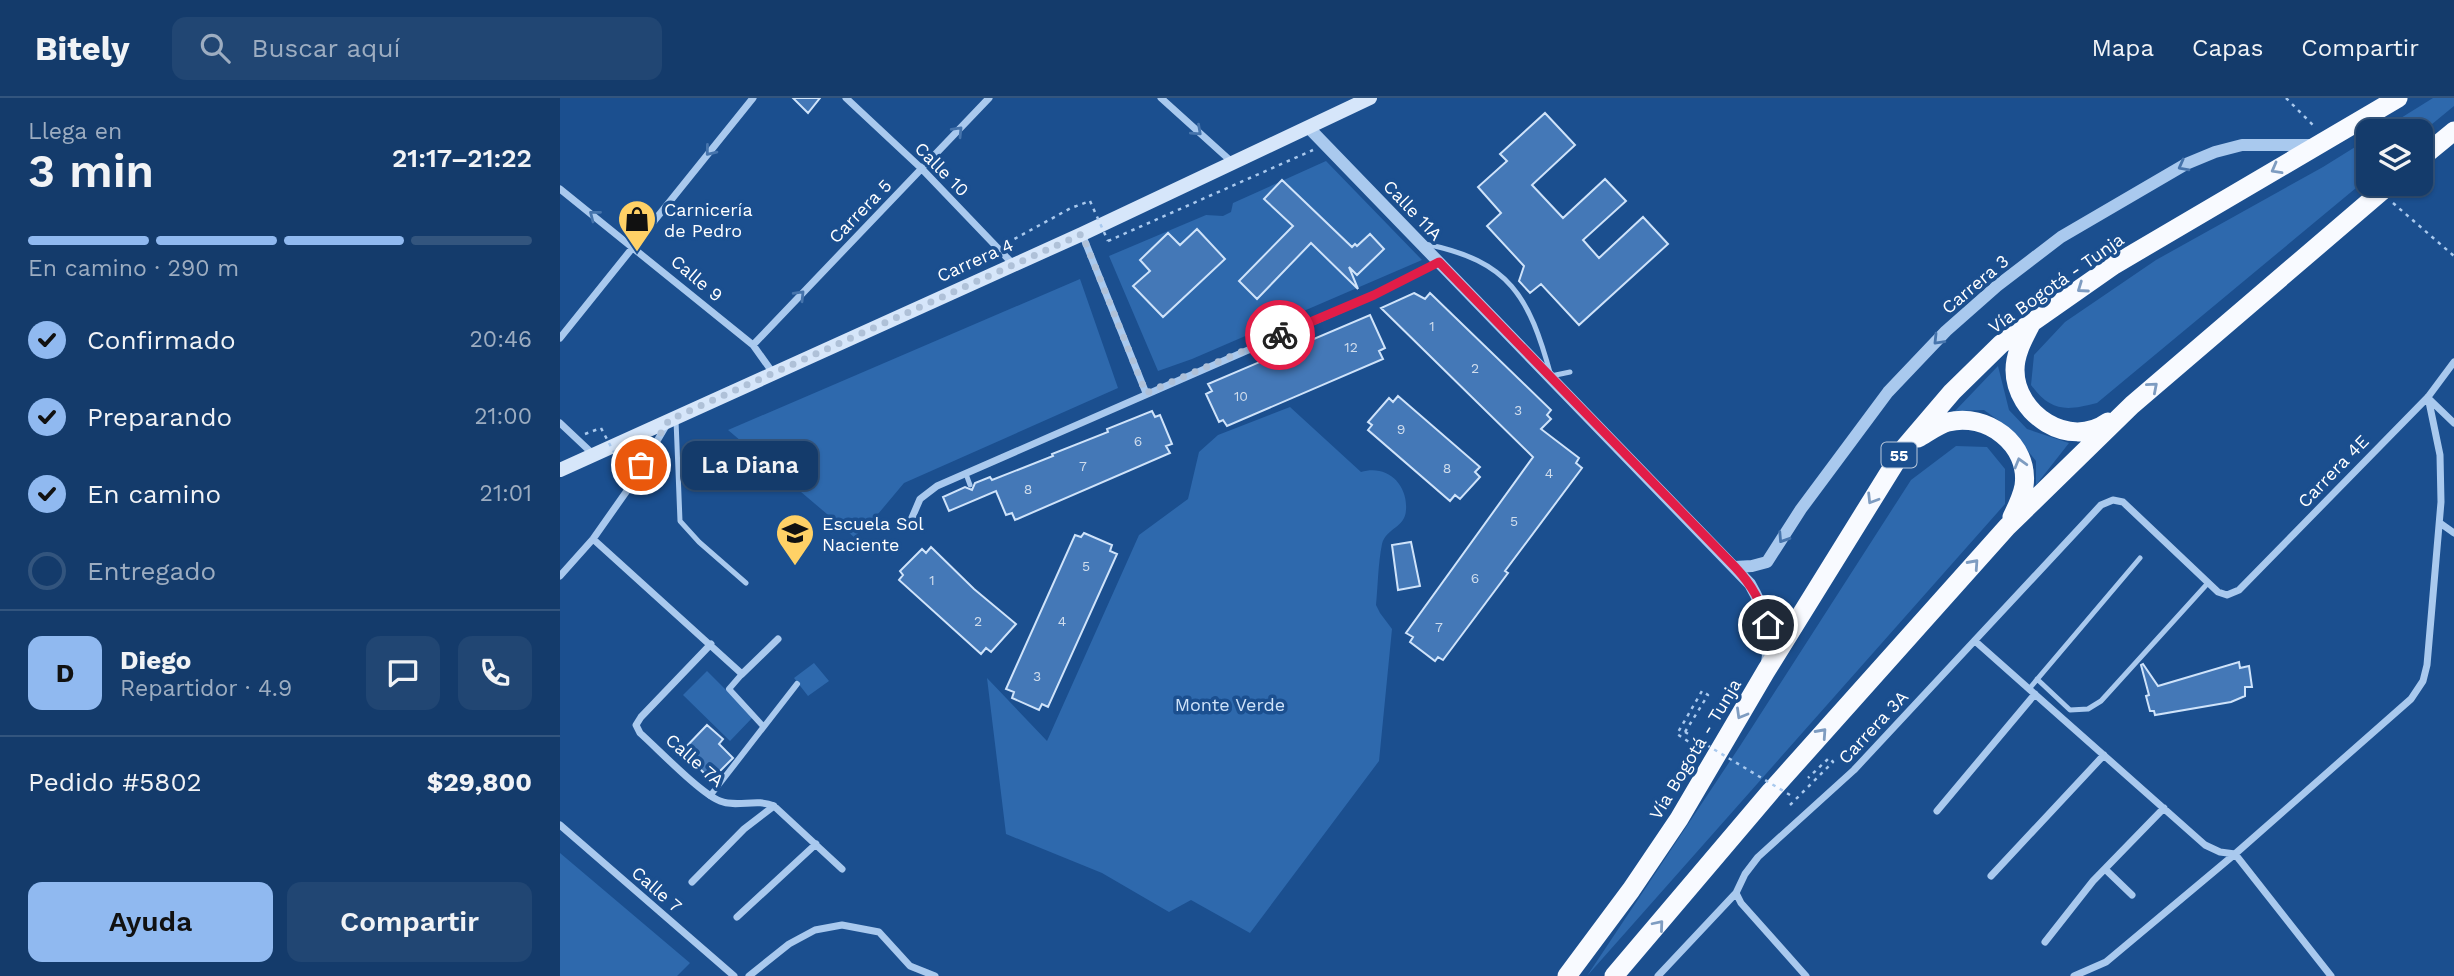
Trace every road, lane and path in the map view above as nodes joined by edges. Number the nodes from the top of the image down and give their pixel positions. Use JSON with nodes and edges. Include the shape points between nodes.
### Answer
{"nodes":[{"id":1,"x":753,"y":98,"type":"edge"},
{"id":2,"x":846,"y":98,"type":"edge"},
{"id":3,"x":989,"y":98,"type":"edge"},
{"id":4,"x":1161,"y":98,"type":"edge"},
{"id":5,"x":1370,"y":98,"type":"edge"},
{"id":6,"x":2286,"y":98,"type":"edge"},
{"id":7,"x":2398,"y":98,"type":"edge"},
{"id":8,"x":1309,"y":128,"type":"junction"},
{"id":9,"x":2454,"y":131,"type":"edge"},
{"id":10,"x":2324,"y":142,"type":"junction"},
{"id":11,"x":1325,"y":145,"type":"junction"},
{"id":12,"x":2433,"y":148,"type":"edge"},
{"id":13,"x":1233,"y":163,"type":"junction"},
{"id":14,"x":922,"y":169,"type":"junction"},
{"id":15,"x":560,"y":189,"type":"edge"},
{"id":16,"x":2376,"y":196,"type":"edge"},
{"id":17,"x":2393,"y":196,"type":"edge"},
{"id":18,"x":1100,"y":224,"type":"junction"},
{"id":19,"x":1082,"y":234,"type":"junction"},
{"id":20,"x":1422,"y":244,"type":"junction"},
{"id":21,"x":634,"y":247,"type":"junction"},
{"id":22,"x":998,"y":248,"type":"junction"},
{"id":23,"x":2454,"y":256,"type":"edge"},
{"id":24,"x":1439,"y":262,"type":"junction"},
{"id":25,"x":1013,"y":264,"type":"junction"},
{"id":26,"x":2031,"y":323,"type":"junction"},
{"id":27,"x":560,"y":338,"type":"edge"},
{"id":28,"x":753,"y":345,"type":"junction"},
{"id":29,"x":2454,"y":362,"type":"edge"},
{"id":30,"x":1570,"y":372,"type":"dead end"},
{"id":31,"x":773,"y":373,"type":"junction"},
{"id":32,"x":1551,"y":376,"type":"junction"},
{"id":33,"x":1146,"y":393,"type":"junction"},
{"id":34,"x":2428,"y":397,"type":"junction"},
{"id":35,"x":2132,"y":405,"type":"junction"},
{"id":36,"x":673,"y":419,"type":"junction"},
{"id":37,"x":560,"y":423,"type":"edge"},
{"id":38,"x":2454,"y":423,"type":"edge"},
{"id":39,"x":601,"y":428,"type":"dead end"},
{"id":40,"x":1905,"y":447,"type":"junction"},
{"id":41,"x":594,"y":455,"type":"junction"},
{"id":42,"x":560,"y":470,"type":"edge"},
{"id":43,"x":624,"y":471,"type":"dead end"},
{"id":44,"x":965,"y":474,"type":"junction"},
{"id":45,"x":970,"y":485,"type":"dead end"},
{"id":46,"x":912,"y":520,"type":"dead end"},
{"id":47,"x":2440,"y":523,"type":"junction"},
{"id":48,"x":2007,"y":527,"type":"junction"},
{"id":49,"x":2454,"y":533,"type":"edge"},
{"id":50,"x":593,"y":539,"type":"junction"},
{"id":51,"x":2140,"y":558,"type":"dead end"},
{"id":52,"x":1735,"y":567,"type":"junction"},
{"id":53,"x":560,"y":576,"type":"edge"},
{"id":54,"x":746,"y":583,"type":"dead end"},
{"id":55,"x":2208,"y":583,"type":"junction"},
{"id":56,"x":778,"y":639,"type":"dead end"},
{"id":57,"x":1975,"y":641,"type":"junction"},
{"id":58,"x":711,"y":644,"type":"junction"},
{"id":59,"x":1766,"y":671,"type":"junction"},
{"id":60,"x":742,"y":674,"type":"junction"},
{"id":61,"x":2037,"y":679,"type":"junction"},
{"id":62,"x":797,"y":684,"type":"dead end"},
{"id":63,"x":2032,"y":691,"type":"junction"},
{"id":64,"x":763,"y":726,"type":"junction"},
{"id":65,"x":2104,"y":755,"type":"junction"},
{"id":66,"x":1715,"y":760,"type":"junction"},
{"id":67,"x":1800,"y":786,"type":"dead end"},
{"id":68,"x":1790,"y":795,"type":"dead end"},
{"id":69,"x":710,"y":796,"type":"junction"},
{"id":70,"x":774,"y":806,"type":"junction"},
{"id":71,"x":2164,"y":808,"type":"junction"},
{"id":72,"x":1937,"y":811,"type":"dead end"},
{"id":73,"x":1804,"y":815,"type":"junction"},
{"id":74,"x":560,"y":825,"type":"edge"},
{"id":75,"x":816,"y":844,"type":"junction"},
{"id":76,"x":2235,"y":854,"type":"junction"},
{"id":77,"x":2105,"y":869,"type":"junction"},
{"id":78,"x":842,"y":870,"type":"dead end"},
{"id":79,"x":1991,"y":876,"type":"dead end"},
{"id":80,"x":692,"y":882,"type":"dead end"},
{"id":81,"x":1736,"y":893,"type":"junction"},
{"id":82,"x":2132,"y":895,"type":"dead end"},
{"id":83,"x":737,"y":917,"type":"dead end"},
{"id":84,"x":2045,"y":942,"type":"dead end"},
{"id":85,"x":734,"y":976,"type":"edge"},
{"id":86,"x":749,"y":976,"type":"edge"},
{"id":87,"x":935,"y":976,"type":"edge"},
{"id":88,"x":1567,"y":976,"type":"edge"},
{"id":89,"x":1614,"y":976,"type":"edge"},
{"id":90,"x":1658,"y":976,"type":"edge"},
{"id":91,"x":1806,"y":976,"type":"edge"},
{"id":92,"x":2074,"y":976,"type":"edge"},
{"id":93,"x":2331,"y":976,"type":"edge"}],
"edges":[{"from":1,"to":21,"type":"street","one_way":true},
{"from":2,"to":14,"type":"street","name":"Calle 10"},
{"from":14,"to":3,"type":"street","name":"Carrera 5","one_way":true},
{"from":4,"to":13,"type":"street","one_way":true},
{"from":5,"to":8,"type":"main road","name":"Carrera 4"},
{"from":6,"to":10,"type":"path"},
{"from":7,"to":10,"type":"highway","name":"Vía Bogotá - Tunja","number":"55"},
{"from":8,"to":11,"type":"street","name":"Calle 11A"},
{"from":8,"to":13,"type":"main road","name":"Carrera 4"},
{"from":9,"to":12,"type":"highway"},
{"from":10,"to":26,"type":"highway","name":"Vía Bogotá - Tunja","number":"55","one_way":true,"via":[[2114,265]]},
{"from":10,"to":52,"type":"street","name":"Carrera 3","one_way":true,"via":[[2242,145],[2215,152],[2186,164],[2061,237],[1946,331],[1888,392],[1767,562]]},
{"from":11,"to":18,"type":"path","bridge":true,"via":[[1108,241]]},
{"from":11,"to":20,"type":"street","name":"Calle 11A"},
{"from":13,"to":18,"type":"main road","name":"Carrera 4"},
{"from":14,"to":22,"type":"street","name":"Calle 10"},
{"from":28,"to":14,"type":"street","name":"Carrera 5","one_way":true},
{"from":21,"to":15,"type":"street","name":"Calle 9","one_way":true},
{"from":35,"to":16,"type":"highway","one_way":true},
{"from":17,"to":23,"type":"path"},
{"from":18,"to":19,"type":"main road","name":"Carrera 4"},
{"from":18,"to":22,"type":"path","bridge":true,"via":[[1090,201]]},
{"from":19,"to":25,"type":"main road","name":"Carrera 4"},
{"from":19,"to":33,"type":"street"},
{"from":20,"to":24,"type":"street","name":"Calle 11A"},
{"from":20,"to":32,"type":"lane","via":[[1469,255],[1512,286],[1541,341]]},
{"from":21,"to":27,"type":"street"},
{"from":21,"to":28,"type":"street","name":"Calle 9"},
{"from":22,"to":25,"type":"street","name":"Calle 10"},
{"from":24,"to":32,"type":"street","name":"Calle 11A"},
{"from":24,"to":33,"type":"street","via":[[1374,295]]},
{"from":25,"to":31,"type":"main road","name":"Carrera 4"},
{"from":26,"to":35,"type":"highway","via":[[2015,368],[2017,389],[2042,422],[2083,432],[2103,425]]},
{"from":26,"to":40,"type":"highway","name":"Vía Bogotá - Tunja","number":"55","via":[[2001,344],[1952,392]]},
{"from":28,"to":31,"type":"street","name":"Calle 9"},
{"from":29,"to":34,"type":"street","name":"Carrera 4E"},
{"from":30,"to":32,"type":"lane"},
{"from":31,"to":36,"type":"main road","name":"Carrera 4"},
{"from":32,"to":52,"type":"street","name":"Calle 11A"},
{"from":33,"to":44,"type":"street"},
{"from":34,"to":38,"type":"street"},
{"from":34,"to":47,"type":"street","via":[[2440,455]]},
{"from":34,"to":55,"type":"street","name":"Carrera 4E","via":[[2239,590],[2227,595]]},
{"from":35,"to":48,"type":"highway"},
{"from":36,"to":41,"type":"main road","name":"Carrera 4"},
{"from":36,"to":50,"type":"street"},
{"from":36,"to":54,"type":"lane","via":[[680,521]]},
{"from":37,"to":41,"type":"street"},
{"from":39,"to":43,"type":"path","bridge":true},
{"from":48,"to":40,"type":"highway","one_way":true,"via":[[2024,484],[2021,461],[2010,441],[1992,426],[1970,420],[1947,422]]},
{"from":40,"to":59,"type":"highway","name":"Vía Bogotá - Tunja","number":"55","one_way":true},
{"from":41,"to":42,"type":"main road","name":"Carrera 4"},
{"from":44,"to":45,"type":"lane"},
{"from":44,"to":46,"type":"street","via":[[920,499]]},
{"from":47,"to":49,"type":"street"},
{"from":47,"to":76,"type":"street","via":[[2423,681],[2411,699]]},
{"from":89,"to":48,"type":"highway","one_way":true,"via":[[1771,790]]},
{"from":50,"to":53,"type":"street"},
{"from":50,"to":58,"type":"street"},
{"from":51,"to":61,"type":"lane"},
{"from":52,"to":59,"type":"street","name":"Calle 11A","via":[[1751,584],[1765,614],[1770,648]]},
{"from":55,"to":57,"type":"street","name":"Carrera 3A","via":[[2123,502],[2113,500],[2101,505]]},
{"from":55,"to":61,"type":"lane","via":[[2101,701],[2088,709],[2070,710]]},
{"from":56,"to":60,"type":"street"},
{"from":57,"to":63,"type":"street"},
{"from":57,"to":73,"type":"street","name":"Carrera 3A","via":[[1854,770]]},
{"from":58,"to":60,"type":"street"},
{"from":58,"to":69,"type":"street","name":"Calle 7A","via":[[636,725]]},
{"from":59,"to":66,"type":"highway","name":"Vía Bogotá - Tunja","number":"55","one_way":true},
{"from":60,"to":64,"type":"street","via":[[729,689]]},
{"from":61,"to":63,"type":"lane"},
{"from":62,"to":64,"type":"street"},
{"from":63,"to":65,"type":"street"},
{"from":63,"to":72,"type":"street"},
{"from":64,"to":69,"type":"street"},
{"from":65,"to":71,"type":"street"},
{"from":65,"to":79,"type":"street"},
{"from":66,"to":68,"type":"path","bridge":true,"via":[[1677,734],[1702,691],[1708,695],[1685,732]]},
{"from":66,"to":88,"type":"highway","name":"Vía Bogotá - Tunja","number":"55","via":[[1631,890]]},
{"from":67,"to":73,"type":"path","via":[[1829,758],[1833,762],[1790,805]]},
{"from":69,"to":70,"type":"street","name":"Calle 7A","via":[[732,804]]},
{"from":70,"to":75,"type":"street"},
{"from":70,"to":80,"type":"street","via":[[744,829]]},
{"from":71,"to":76,"type":"street","via":[[2205,845]]},
{"from":71,"to":77,"type":"street"},
{"from":73,"to":81,"type":"street","name":"Carrera 3A","via":[[1758,857]]},
{"from":74,"to":85,"type":"street","name":"Calle 7"},
{"from":75,"to":78,"type":"street"},
{"from":75,"to":83,"type":"street"},
{"from":76,"to":92,"type":"street","via":[[2106,962]]},
{"from":76,"to":93,"type":"street"},
{"from":77,"to":82,"type":"street"},
{"from":77,"to":84,"type":"street"},
{"from":81,"to":90,"type":"street","name":"Carrera 3A"},
{"from":81,"to":91,"type":"street"},
{"from":86,"to":87,"type":"street","via":[[789,944],[815,930],[842,925],[879,932],[911,966]]}]}
